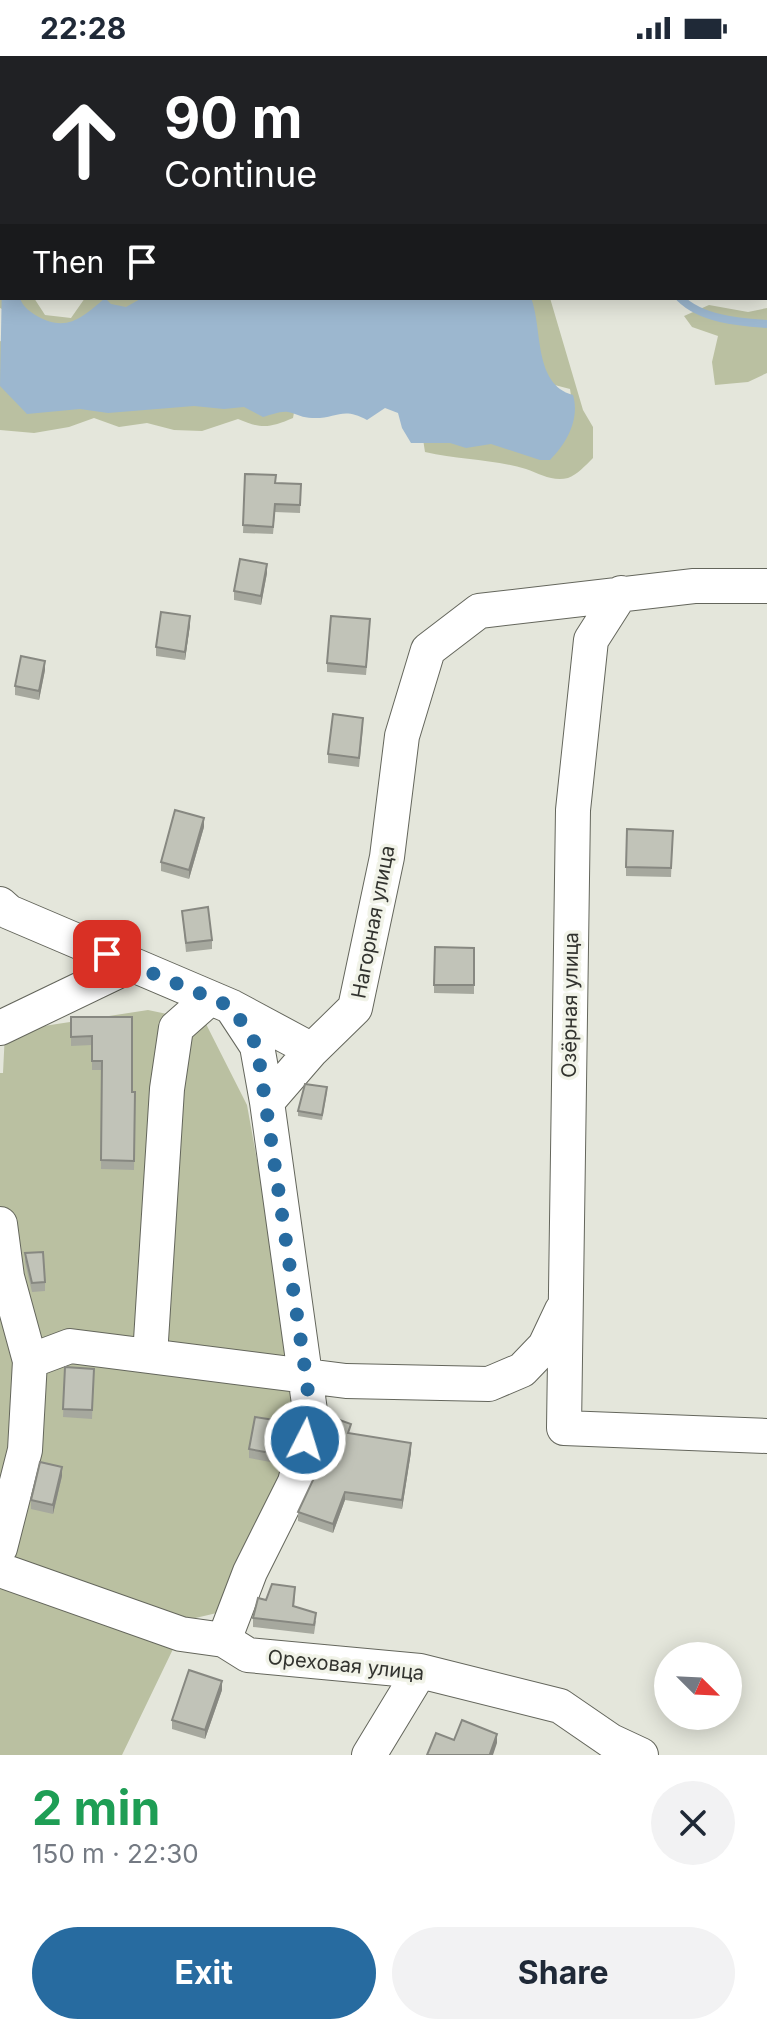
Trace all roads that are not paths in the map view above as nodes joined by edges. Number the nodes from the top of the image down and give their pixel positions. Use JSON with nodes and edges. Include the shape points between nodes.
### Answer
{"nodes":[{"id":1,"x":767,"y":586,"type":"edge"},
{"id":2,"x":621,"y":593,"type":"junction"},
{"id":3,"x":0,"y":904,"type":"edge"},
{"id":4,"x":131,"y":965,"type":"junction"},
{"id":5,"x":221,"y":1003,"type":"junction"},
{"id":6,"x":0,"y":1028,"type":"edge"},
{"id":7,"x":312,"y":1050,"type":"junction"},
{"id":8,"x":267,"y":1102,"type":"junction"},
{"id":9,"x":0,"y":1224,"type":"edge"},
{"id":10,"x":564,"y":1306,"type":"junction"},
{"id":11,"x":150,"y":1356,"type":"junction"},
{"id":12,"x":30,"y":1361,"type":"junction"},
{"id":13,"x":306,"y":1376,"type":"junction"},
{"id":14,"x":767,"y":1436,"type":"edge"},
{"id":15,"x":0,"y":1548,"type":"edge"},
{"id":16,"x":0,"y":1570,"type":"edge"},
{"id":17,"x":224,"y":1640,"type":"junction"},
{"id":18,"x":420,"y":1671,"type":"junction"},
{"id":19,"x":369,"y":1755,"type":"edge"},
{"id":20,"x":641,"y":1755,"type":"edge"}],
"edges":[{"from":1,"to":2,"type":"street"},
{"from":2,"to":7,"type":"street","name":"Нагорная улица","via":[[479,611],[428,650],[402,736],[387,857],[355,1008]]},
{"from":2,"to":10,"type":"street","name":"Озёрная улица","via":[[591,640],[573,810]]},
{"from":3,"to":4,"type":"street"},
{"from":4,"to":5,"type":"street"},
{"from":4,"to":6,"type":"street"},
{"from":5,"to":7,"type":"street"},
{"from":5,"to":8,"type":"street","via":[[257,1046]]},
{"from":5,"to":11,"type":"street","via":[[176,1028],[167,1089]]},
{"from":7,"to":8,"type":"street","name":"Нагорная улица"},
{"from":8,"to":13,"type":"street"},
{"from":9,"to":12,"type":"street","via":[[7,1277]]},
{"from":10,"to":13,"type":"street","via":[[545,1346],[522,1370],[489,1384]]},
{"from":10,"to":14,"type":"street","name":"Озёрная улица","via":[[564,1428]]},
{"from":11,"to":12,"type":"street","via":[[70,1346]]},
{"from":11,"to":13,"type":"street"},
{"from":12,"to":15,"type":"street","via":[[25,1450]]},
{"from":13,"to":17,"type":"street","via":[[311,1418],[295,1482],[250,1572]]},
{"from":16,"to":17,"type":"street","name":"Ореховая улица","via":[[181,1634]]},
{"from":17,"to":18,"type":"street","name":"Ореховая улица","via":[[248,1655]]},
{"from":18,"to":19,"type":"street"},
{"from":18,"to":20,"type":"street","name":"Ореховая улица","via":[[560,1706]]}]}
